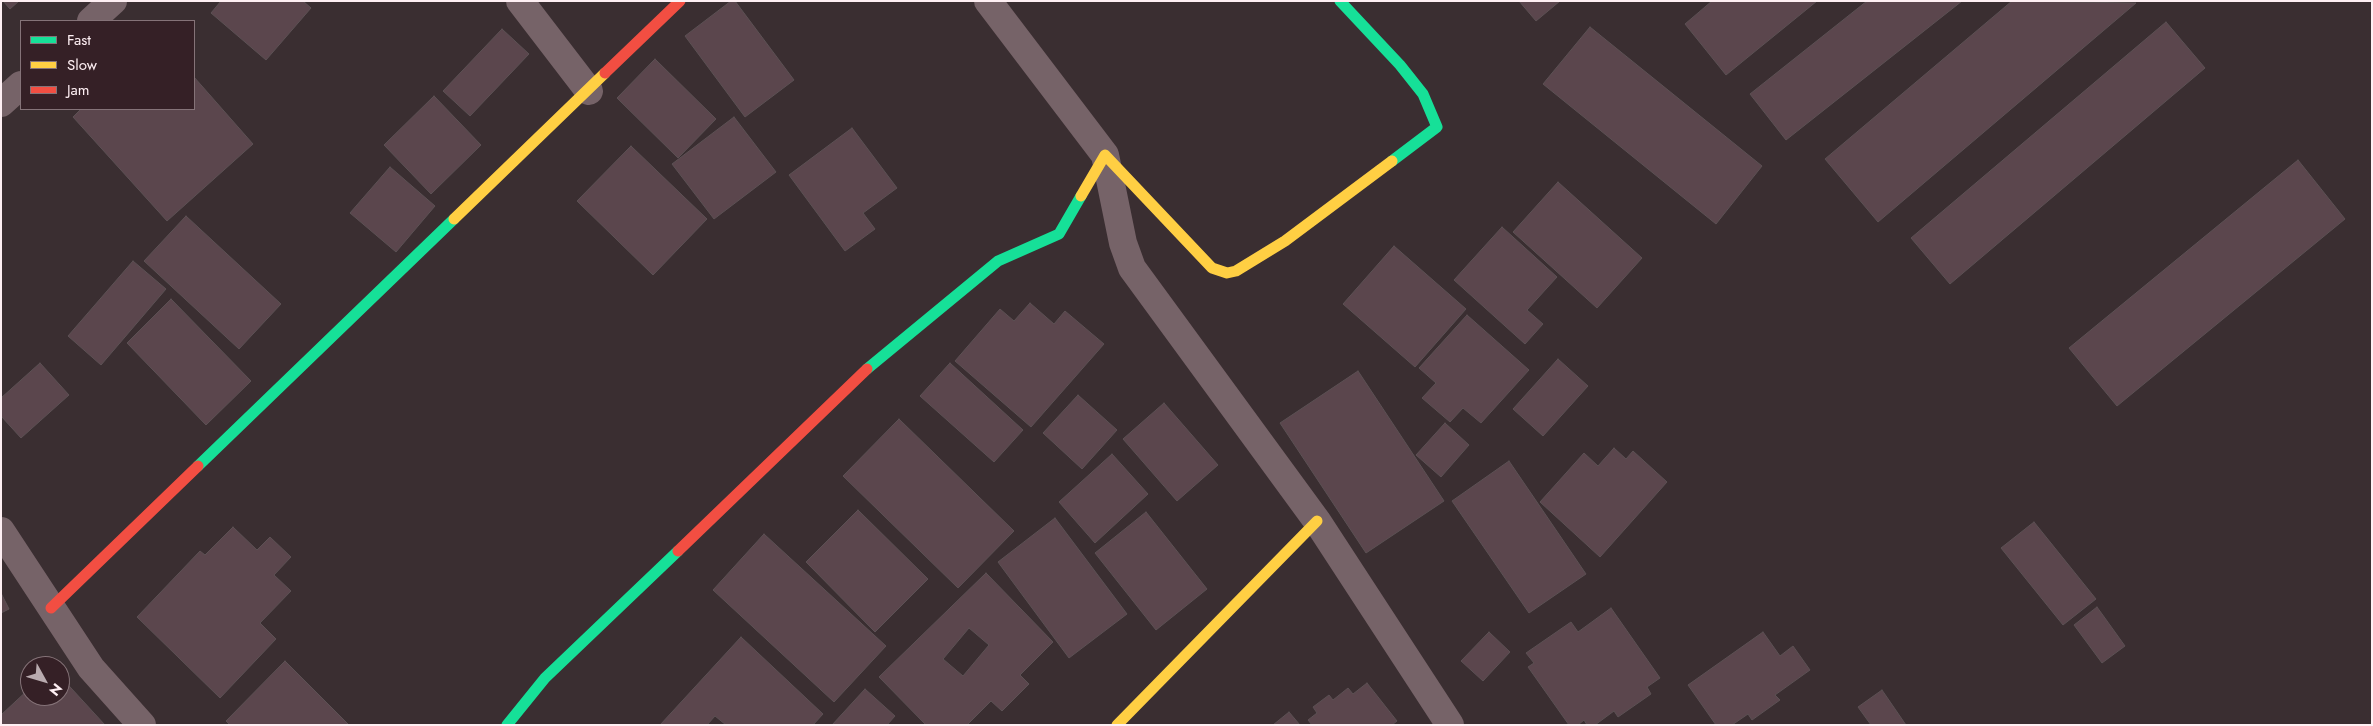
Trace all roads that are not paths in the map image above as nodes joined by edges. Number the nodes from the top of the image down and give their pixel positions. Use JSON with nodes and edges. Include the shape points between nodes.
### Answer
{"nodes":[{"id":1,"x":113,"y":1,"type":"edge"},
{"id":2,"x":520,"y":1,"type":"edge"},
{"id":3,"x":680,"y":1,"type":"edge"},
{"id":4,"x":988,"y":1,"type":"edge"},
{"id":5,"x":1340,"y":1,"type":"edge"},
{"id":6,"x":92,"y":20,"type":"edge"},
{"id":7,"x":20,"y":86,"type":"edge"},
{"id":8,"x":588,"y":91,"type":"junction"},
{"id":9,"x":1,"y":103,"type":"edge"},
{"id":10,"x":1105,"y":155,"type":"junction"},
{"id":11,"x":1317,"y":521,"type":"junction"},
{"id":12,"x":1,"y":531,"type":"edge"},
{"id":13,"x":51,"y":608,"type":"junction"},
{"id":14,"x":142,"y":725,"type":"edge"},
{"id":15,"x":507,"y":725,"type":"edge"},
{"id":16,"x":1118,"y":725,"type":"edge"},
{"id":17,"x":1450,"y":725,"type":"edge"}],
"edges":[{"from":1,"to":6,"type":"street"},
{"from":2,"to":8,"type":"street"},
{"from":3,"to":8,"type":"street"},
{"from":4,"to":10,"type":"street"},
{"from":5,"to":10,"type":"street","via":[[1423,94],[1437,127],[1285,241],[1236,271],[1228,273],[1212,268]]},
{"from":7,"to":9,"type":"street"},
{"from":8,"to":13,"type":"street"},
{"from":10,"to":11,"type":"street","via":[[1123,243],[1132,268]]},
{"from":10,"to":15,"type":"street","via":[[1059,234],[998,260],[875,362],[544,678]]},
{"from":11,"to":16,"type":"street"},
{"from":11,"to":17,"type":"street"},
{"from":12,"to":13,"type":"street"},
{"from":13,"to":14,"type":"street","via":[[91,668]]}]}
